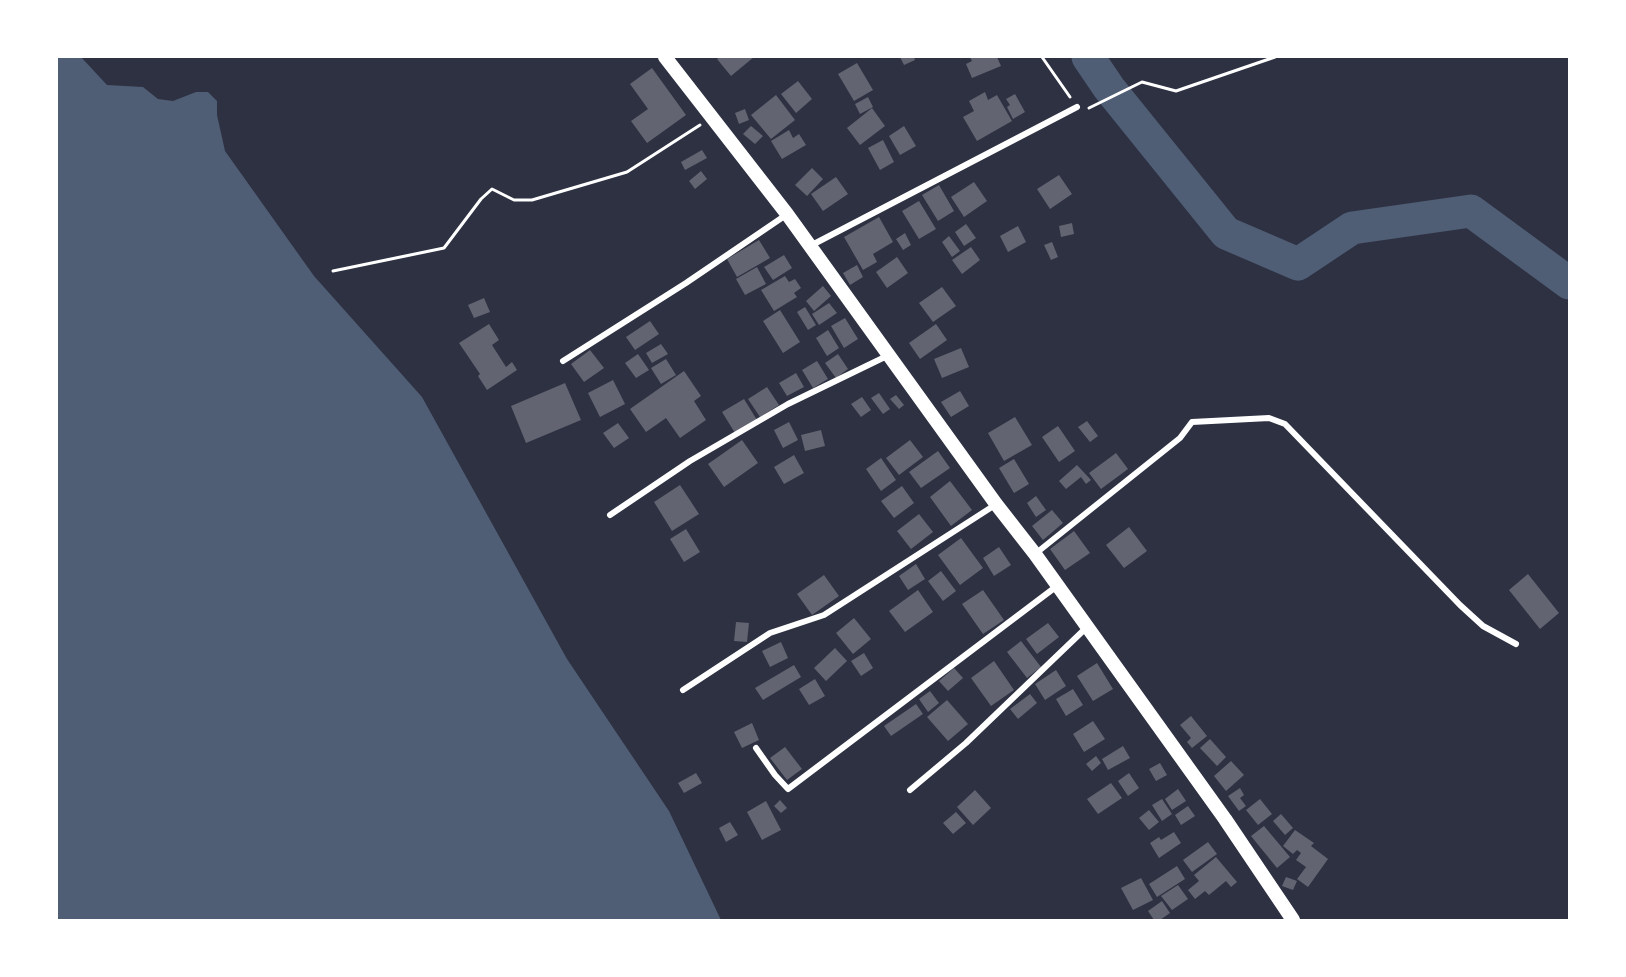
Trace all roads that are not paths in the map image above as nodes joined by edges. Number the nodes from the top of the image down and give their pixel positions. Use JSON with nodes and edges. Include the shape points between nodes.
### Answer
{"nodes":[{"id":1,"x":665,"y":57,"type":"edge"},
{"id":2,"x":1077,"y":107,"type":"road end"},
{"id":3,"x":787,"y":214,"type":"junction"},
{"id":4,"x":809,"y":246,"type":"junction"},
{"id":5,"x":889,"y":355,"type":"junction"},
{"id":6,"x":563,"y":361,"type":"dead end"},
{"id":7,"x":996,"y":504,"type":"junction"},
{"id":8,"x":610,"y":516,"type":"dead end"},
{"id":9,"x":1035,"y":554,"type":"junction"},
{"id":10,"x":1057,"y":586,"type":"junction"},
{"id":11,"x":1086,"y":628,"type":"junction"},
{"id":12,"x":1516,"y":644,"type":"dead end"},
{"id":13,"x":683,"y":690,"type":"dead end"},
{"id":14,"x":756,"y":747,"type":"dead end"},
{"id":15,"x":910,"y":790,"type":"dead end"},
{"id":16,"x":1293,"y":920,"type":"edge"}],
"edges":[{"from":1,"to":3,"type":"highway"},
{"from":2,"to":4,"type":"street"},
{"from":3,"to":4,"type":"highway"},
{"from":3,"to":6,"type":"street"},
{"from":4,"to":5,"type":"highway"},
{"from":5,"to":7,"type":"highway"},
{"from":5,"to":8,"type":"street","via":[[788,404],[690,461]]},
{"from":7,"to":9,"type":"highway"},
{"from":7,"to":13,"type":"street","via":[[824,615],[770,633]]},
{"from":9,"to":10,"type":"highway"},
{"from":9,"to":12,"type":"street","via":[[1180,438],[1192,422],[1269,418],[1285,424],[1460,605],[1483,626]]},
{"from":10,"to":11,"type":"highway"},
{"from":10,"to":14,"type":"street","via":[[788,789]]},
{"from":11,"to":15,"type":"street","via":[[966,743]]},
{"from":11,"to":16,"type":"highway"}]}
